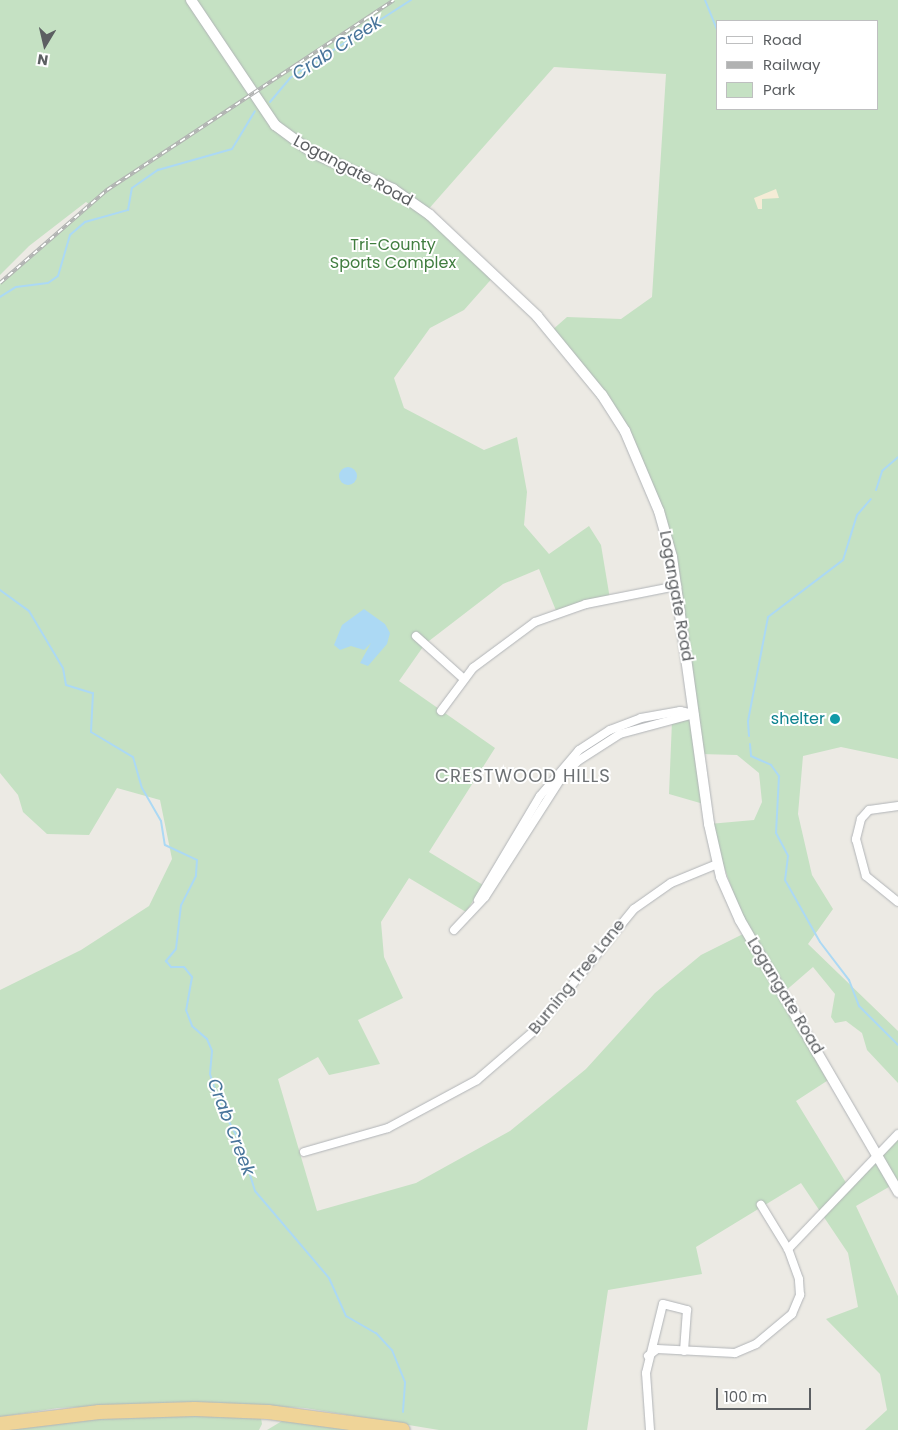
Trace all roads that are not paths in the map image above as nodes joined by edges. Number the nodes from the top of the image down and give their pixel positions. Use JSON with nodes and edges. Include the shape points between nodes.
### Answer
{"nodes":[{"id":1,"x":191,"y":0,"type":"edge"},
{"id":2,"x":677,"y":586,"type":"junction"},
{"id":3,"x":416,"y":636,"type":"dead end"},
{"id":4,"x":464,"y":679,"type":"junction"},
{"id":5,"x":441,"y":711,"type":"dead end"},
{"id":6,"x":694,"y":714,"type":"junction"},
{"id":7,"x":898,"y":806,"type":"edge"},
{"id":8,"x":717,"y":864,"type":"junction"},
{"id":9,"x":898,"y":902,"type":"edge"},
{"id":10,"x":454,"y":930,"type":"dead end"},
{"id":11,"x":898,"y":1134,"type":"edge"},
{"id":12,"x":304,"y":1152,"type":"dead end"},
{"id":13,"x":879,"y":1154,"type":"junction"},
{"id":14,"x":898,"y":1192,"type":"edge"},
{"id":15,"x":761,"y":1205,"type":"dead end"},
{"id":16,"x":788,"y":1250,"type":"junction"},
{"id":17,"x":684,"y":1351,"type":"junction"},
{"id":18,"x":648,"y":1356,"type":"junction"},
{"id":19,"x":0,"y":1424,"type":"edge"},
{"id":20,"x":403,"y":1430,"type":"edge"},
{"id":21,"x":650,"y":1430,"type":"edge"}],
"edges":[{"from":1,"to":2,"type":"street","name":"Logangate Road","via":[[284,133],[313,153],[376,181],[417,205],[522,301],[565,349],[625,431],[666,532]]},
{"from":2,"to":4,"type":"street","via":[[586,604],[547,617],[501,644]]},
{"from":2,"to":6,"type":"street","name":"Logangate Road"},
{"from":3,"to":4,"type":"street"},
{"from":4,"to":5,"type":"street"},
{"from":6,"to":8,"type":"street","name":"Logangate Road"},
{"from":6,"to":10,"type":"street","via":[[620,734],[590,751],[559,775],[478,900]]},
{"from":7,"to":9,"type":"street","via":[[869,810],[860,819],[856,839],[866,876]]},
{"from":8,"to":12,"type":"street","name":"Burning Tree Lane","via":[[672,883],[634,909],[536,1030],[477,1080],[388,1128]]},
{"from":8,"to":13,"type":"street","name":"Logangate Road","via":[[740,920]]},
{"from":11,"to":13,"type":"street"},
{"from":13,"to":14,"type":"street","name":"Logangate Road"},
{"from":13,"to":16,"type":"street"},
{"from":15,"to":16,"type":"street"},
{"from":16,"to":17,"type":"street","via":[[800,1290],[797,1305],[785,1321],[744,1351],[713,1355]]},
{"from":17,"to":18,"type":"street","via":[[658,1348]]},
{"from":17,"to":18,"type":"street","via":[[687,1310],[663,1304]]},
{"from":18,"to":21,"type":"street"},
{"from":19,"to":20,"type":"highway","via":[[99,1412],[204,1409],[268,1412]]}]}
